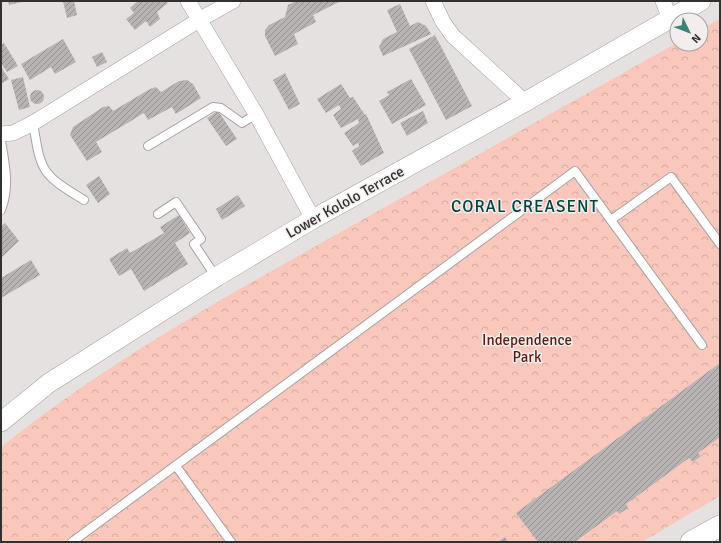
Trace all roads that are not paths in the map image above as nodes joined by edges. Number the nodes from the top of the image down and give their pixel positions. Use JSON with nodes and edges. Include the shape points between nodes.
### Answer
{"nodes":[{"id":1,"x":188,"y":1,"type":"edge"},
{"id":2,"x":233,"y":1,"type":"edge"},
{"id":3,"x":432,"y":1,"type":"edge"},
{"id":4,"x":663,"y":1,"type":"edge"},
{"id":5,"x":700,"y":1,"type":"edge"},
{"id":6,"x":682,"y":12,"type":"edge"},
{"id":7,"x":669,"y":16,"type":"edge"},
{"id":8,"x":199,"y":20,"type":"junction"},
{"id":9,"x":669,"y":20,"type":"edge"},
{"id":10,"x":525,"y":102,"type":"junction"},
{"id":11,"x":256,"y":114,"type":"junction"},
{"id":12,"x":33,"y":123,"type":"junction"},
{"id":13,"x":1,"y":134,"type":"edge"},
{"id":14,"x":1,"y":141,"type":"edge"},
{"id":15,"x":148,"y":146,"type":"dead end"},
{"id":16,"x":84,"y":200,"type":"dead end"},
{"id":17,"x":1,"y":210,"type":"edge"},
{"id":18,"x":158,"y":214,"type":"dead end"},
{"id":19,"x":313,"y":219,"type":"junction"},
{"id":20,"x":610,"y":220,"type":"junction"},
{"id":21,"x":720,"y":244,"type":"edge"},
{"id":22,"x":216,"y":277,"type":"junction"},
{"id":23,"x":702,"y":345,"type":"dead end"},
{"id":24,"x":1,"y":422,"type":"edge"},
{"id":25,"x":176,"y":466,"type":"junction"},
{"id":26,"x":718,"y":531,"type":"edge"},
{"id":27,"x":72,"y":542,"type":"edge"},
{"id":28,"x":231,"y":542,"type":"edge"},
{"id":29,"x":691,"y":542,"type":"edge"}],
"edges":[{"from":1,"to":8,"type":"street"},
{"from":2,"to":8,"type":"street"},
{"from":3,"to":10,"type":"street","via":[[452,36]]},
{"from":4,"to":7,"type":"street"},
{"from":5,"to":6,"type":"street","name":"Lower Kololo Terrace"},
{"from":8,"to":11,"type":"street"},
{"from":8,"to":12,"type":"street"},
{"from":9,"to":10,"type":"street","name":"Lower Kololo Terrace"},
{"from":10,"to":19,"type":"street","name":"Lower Kololo Terrace"},
{"from":11,"to":15,"type":"lane","via":[[242,123],[221,108],[213,107]]},
{"from":11,"to":19,"type":"street"},
{"from":12,"to":13,"type":"street","via":[[13,133]]},
{"from":12,"to":16,"type":"lane","via":[[41,164],[48,175]]},
{"from":14,"to":17,"type":"lane","via":[[7,177]]},
{"from":18,"to":22,"type":"lane","via":[[176,202],[200,239],[194,244]]},
{"from":19,"to":22,"type":"street","name":"Lower Kololo Terrace"},
{"from":20,"to":21,"type":"lane","via":[[671,177]]},
{"from":20,"to":23,"type":"lane"},
{"from":20,"to":25,"type":"lane","via":[[575,170]]},
{"from":22,"to":24,"type":"street","name":"Lower Kololo Terrace","via":[[49,383]]},
{"from":25,"to":27,"type":"lane"},
{"from":25,"to":28,"type":"lane"},
{"from":26,"to":29,"type":"main road"}]}
